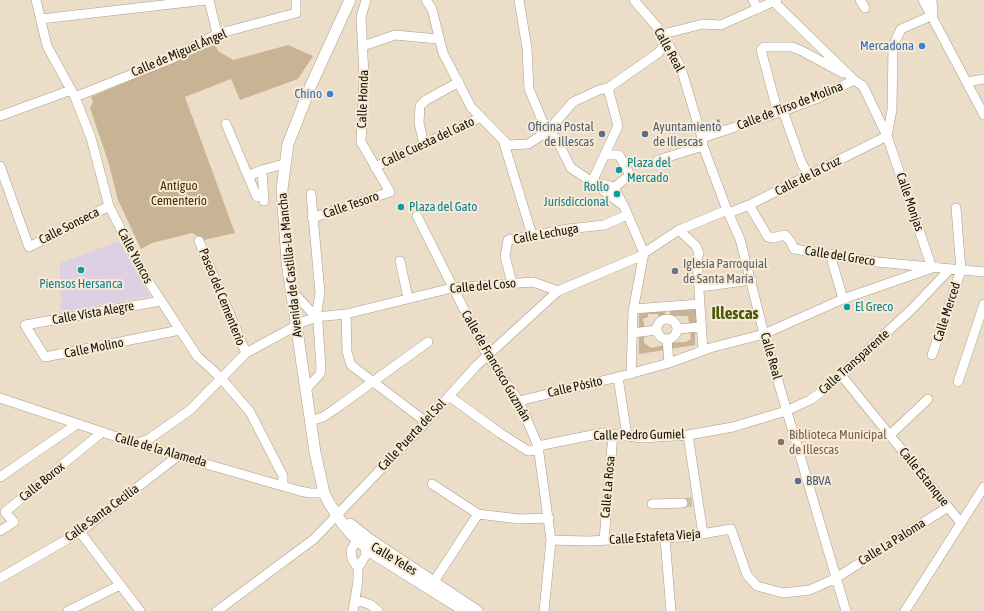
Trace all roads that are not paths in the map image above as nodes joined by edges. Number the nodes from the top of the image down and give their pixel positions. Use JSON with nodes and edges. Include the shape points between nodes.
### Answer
{"nodes":[{"id":1,"x":36,"y":0,"type":"edge"},
{"id":2,"x":206,"y":0,"type":"edge"},
{"id":3,"x":209,"y":0,"type":"edge"},
{"id":4,"x":296,"y":0,"type":"edge"},
{"id":5,"x":350,"y":0,"type":"edge"},
{"id":6,"x":366,"y":0,"type":"edge"},
{"id":7,"x":426,"y":0,"type":"edge"},
{"id":8,"x":519,"y":0,"type":"edge"},
{"id":9,"x":634,"y":0,"type":"edge"},
{"id":10,"x":753,"y":0,"type":"edge"},
{"id":11,"x":923,"y":0,"type":"edge"},
{"id":12,"x":932,"y":0,"type":"edge"},
{"id":13,"x":775,"y":1,"type":"edge"},
{"id":14,"x":758,"y":9,"type":"junction"},
{"id":15,"x":933,"y":15,"type":"junction"},
{"id":16,"x":41,"y":19,"type":"junction"},
{"id":17,"x":217,"y":34,"type":"junction"},
{"id":18,"x":663,"y":34,"type":"junction"},
{"id":19,"x":438,"y":39,"type":"junction"},
{"id":20,"x":363,"y":46,"type":"junction"},
{"id":21,"x":984,"y":79,"type":"edge"},
{"id":22,"x":854,"y":80,"type":"junction"},
{"id":23,"x":459,"y":82,"type":"junction"},
{"id":24,"x":967,"y":82,"type":"junction"},
{"id":25,"x":608,"y":88,"type":"junction"},
{"id":26,"x":73,"y":93,"type":"junction"},
{"id":27,"x":781,"y":112,"type":"junction"},
{"id":28,"x":984,"y":115,"type":"edge"},
{"id":29,"x":0,"y":116,"type":"edge"},
{"id":30,"x":481,"y":117,"type":"junction"},
{"id":31,"x":226,"y":124,"type":"dead end"},
{"id":32,"x":547,"y":132,"type":"junction"},
{"id":33,"x":887,"y":136,"type":"junction"},
{"id":34,"x":503,"y":140,"type":"junction"},
{"id":35,"x":702,"y":142,"type":"junction"},
{"id":36,"x":424,"y":144,"type":"junction"},
{"id":37,"x":605,"y":155,"type":"junction"},
{"id":38,"x":658,"y":160,"type":"dead end"},
{"id":39,"x":284,"y":164,"type":"junction"},
{"id":40,"x":0,"y":166,"type":"edge"},
{"id":41,"x":375,"y":166,"type":"junction"},
{"id":42,"x":262,"y":170,"type":"junction"},
{"id":43,"x":809,"y":175,"type":"junction"},
{"id":44,"x":248,"y":176,"type":"junction"},
{"id":45,"x":592,"y":182,"type":"junction"},
{"id":46,"x":614,"y":187,"type":"junction"},
{"id":47,"x":390,"y":192,"type":"joint"},
{"id":48,"x":606,"y":193,"type":"junction"},
{"id":49,"x":311,"y":194,"type":"dead end"},
{"id":50,"x":623,"y":205,"type":"junction"},
{"id":51,"x":749,"y":205,"type":"junction"},
{"id":52,"x":109,"y":206,"type":"junction"},
{"id":53,"x":956,"y":208,"type":"dead end"},
{"id":54,"x":728,"y":212,"type":"junction"},
{"id":55,"x":627,"y":215,"type":"junction"},
{"id":56,"x":417,"y":216,"type":"dead end"},
{"id":57,"x":312,"y":218,"type":"junction"},
{"id":58,"x":679,"y":230,"type":"junction"},
{"id":59,"x":532,"y":235,"type":"junction"},
{"id":60,"x":199,"y":241,"type":"dead end"},
{"id":61,"x":644,"y":254,"type":"junction"},
{"id":62,"x":830,"y":254,"type":"junction"},
{"id":63,"x":400,"y":261,"type":"dead end"},
{"id":64,"x":932,"y":268,"type":"junction"},
{"id":65,"x":949,"y":270,"type":"junction"},
{"id":66,"x":961,"y":270,"type":"junction"},
{"id":67,"x":984,"y":272,"type":"edge"},
{"id":68,"x":752,"y":280,"type":"junction"},
{"id":69,"x":512,"y":283,"type":"junction"},
{"id":70,"x":700,"y":287,"type":"junction"},
{"id":71,"x":452,"y":288,"type":"junction"},
{"id":72,"x":292,"y":291,"type":"junction"},
{"id":73,"x":558,"y":291,"type":"junction"},
{"id":74,"x":408,"y":298,"type":"junction"},
{"id":75,"x":843,"y":299,"type":"junction"},
{"id":76,"x":161,"y":301,"type":"junction"},
{"id":77,"x":700,"y":304,"type":"junction"},
{"id":78,"x":984,"y":304,"type":"edge"},
{"id":79,"x":668,"y":306,"type":"junction"},
{"id":80,"x":633,"y":308,"type":"junction"},
{"id":81,"x":346,"y":314,"type":"junction"},
{"id":82,"x":316,"y":317,"type":"junction"},
{"id":83,"x":668,"y":320,"type":"junction"},
{"id":84,"x":25,"y":325,"type":"joint"},
{"id":85,"x":296,"y":325,"type":"junction"},
{"id":86,"x":701,"y":327,"type":"junction"},
{"id":87,"x":677,"y":329,"type":"junction"},
{"id":88,"x":180,"y":330,"type":"junction"},
{"id":89,"x":657,"y":330,"type":"junction"},
{"id":90,"x":632,"y":333,"type":"junction"},
{"id":91,"x":764,"y":334,"type":"junction"},
{"id":92,"x":666,"y":339,"type":"junction"},
{"id":93,"x":428,"y":342,"type":"dead end"},
{"id":94,"x":703,"y":350,"type":"junction"},
{"id":95,"x":246,"y":353,"type":"junction"},
{"id":96,"x":487,"y":355,"type":"junction"},
{"id":97,"x":932,"y":355,"type":"dead end"},
{"id":98,"x":669,"y":363,"type":"junction"},
{"id":99,"x":630,"y":374,"type":"junction"},
{"id":100,"x":841,"y":375,"type":"junction"},
{"id":101,"x":618,"y":377,"type":"junction"},
{"id":102,"x":221,"y":378,"type":"junction"},
{"id":103,"x":374,"y":381,"type":"junction"},
{"id":104,"x":958,"y":382,"type":"dead end"},
{"id":105,"x":306,"y":389,"type":"junction"},
{"id":106,"x":449,"y":396,"type":"junction"},
{"id":107,"x":928,"y":399,"type":"dead end"},
{"id":108,"x":1,"y":401,"type":"edge"},
{"id":109,"x":519,"y":401,"type":"junction"},
{"id":110,"x":786,"y":411,"type":"junction"},
{"id":111,"x":310,"y":421,"type":"junction"},
{"id":112,"x":426,"y":422,"type":"junction"},
{"id":113,"x":77,"y":424,"type":"junction"},
{"id":114,"x":101,"y":433,"type":"junction"},
{"id":115,"x":613,"y":434,"type":"junction"},
{"id":116,"x":688,"y":435,"type":"junction"},
{"id":117,"x":890,"y":435,"type":"junction"},
{"id":118,"x":627,"y":436,"type":"junction"},
{"id":119,"x":149,"y":439,"type":"junction"},
{"id":120,"x":137,"y":443,"type":"junction"},
{"id":121,"x":152,"y":448,"type":"junction"},
{"id":122,"x":538,"y":448,"type":"junction"},
{"id":123,"x":179,"y":455,"type":"junction"},
{"id":124,"x":0,"y":477,"type":"edge"},
{"id":125,"x":280,"y":484,"type":"junction"},
{"id":126,"x":432,"y":484,"type":"dead end"},
{"id":127,"x":983,"y":492,"type":"edge"},
{"id":128,"x":324,"y":493,"type":"junction"},
{"id":129,"x":683,"y":502,"type":"tunnel mouth"},
{"id":130,"x":652,"y":504,"type":"dead end"},
{"id":131,"x":948,"y":507,"type":"junction"},
{"id":132,"x":337,"y":514,"type":"junction"},
{"id":133,"x":478,"y":514,"type":"junction"},
{"id":134,"x":549,"y":518,"type":"junction"},
{"id":135,"x":961,"y":523,"type":"junction"},
{"id":136,"x":0,"y":531,"type":"edge"},
{"id":137,"x":80,"y":532,"type":"junction"},
{"id":138,"x":703,"y":534,"type":"junction"},
{"id":139,"x":666,"y":538,"type":"junction"},
{"id":140,"x":551,"y":540,"type":"junction"},
{"id":141,"x":604,"y":540,"type":"junction"},
{"id":142,"x":363,"y":544,"type":"junction"},
{"id":143,"x":358,"y":568,"type":"junction"},
{"id":144,"x":0,"y":578,"type":"edge"},
{"id":145,"x":836,"y":578,"type":"junction"},
{"id":146,"x":429,"y":580,"type":"junction"},
{"id":147,"x":120,"y":585,"type":"junction"},
{"id":148,"x":355,"y":599,"type":"junction"},
{"id":149,"x":68,"y":611,"type":"edge"},
{"id":150,"x":140,"y":611,"type":"edge"},
{"id":151,"x":218,"y":611,"type":"edge"},
{"id":152,"x":353,"y":611,"type":"edge"},
{"id":153,"x":378,"y":611,"type":"edge"},
{"id":154,"x":465,"y":611,"type":"edge"},
{"id":155,"x":477,"y":611,"type":"edge"},
{"id":156,"x":544,"y":611,"type":"edge"},
{"id":157,"x":671,"y":611,"type":"edge"},
{"id":158,"x":846,"y":611,"type":"edge"},
{"id":159,"x":905,"y":611,"type":"edge"}],
"edges":[{"from":1,"to":16,"type":"street","name":"Calle Yuncos"},
{"from":2,"to":16,"type":"street"},
{"from":3,"to":17,"type":"street"},
{"from":4,"to":17,"type":"street","name":"Calle de Miguel Ángel","via":[[296,13]]},
{"from":5,"to":39,"type":"main road","name":"Avenida de Castilla-La Mancha","via":[[298,119],[288,144]]},
{"from":6,"to":20,"type":"street","name":"Calle Honda","via":[[361,17]]},
{"from":7,"to":19,"type":"street","via":[[432,9]]},
{"from":8,"to":32,"type":"street","via":[[527,48],[529,89]]},
{"from":9,"to":18,"type":"street","name":"Calle Real"},
{"from":10,"to":14,"type":"street"},
{"from":11,"to":15,"type":"street"},
{"from":12,"to":15,"type":"street"},
{"from":13,"to":14,"type":"street"},
{"from":13,"to":22,"type":"street","name":"Calle Monjas"},
{"from":14,"to":18,"type":"street","via":[[721,25],[703,24]]},
{"from":15,"to":24,"type":"street"},
{"from":15,"to":33,"type":"street","via":[[901,29],[893,46],[892,110]]},
{"from":16,"to":26,"type":"street","name":"Calle Yuncos","via":[[47,46]]},
{"from":17,"to":26,"type":"street","name":"Calle de Miguel Ángel","via":[[173,58]]},
{"from":18,"to":25,"type":"street","via":[[664,46],[658,53]]},
{"from":18,"to":35,"type":"street","name":"Calle Real","via":[[681,68]]},
{"from":19,"to":20,"type":"street","via":[[395,35]]},
{"from":19,"to":23,"type":"street"},
{"from":20,"to":41,"type":"street","name":"Calle Honda","via":[[361,142]]},
{"from":21,"to":24,"type":"street"},
{"from":22,"to":27,"type":"street","name":"Calle de Tirso de Molina","via":[[818,98]]},
{"from":22,"to":27,"type":"street","via":[[792,47],[764,47],[761,50]]},
{"from":22,"to":33,"type":"street","name":"Calle Monjas","via":[[863,86]]},
{"from":23,"to":30,"type":"street","via":[[471,107]]},
{"from":23,"to":36,"type":"street","via":[[420,106],[419,122]]},
{"from":24,"to":28,"type":"street"},
{"from":25,"to":32,"type":"street","via":[[573,102]]},
{"from":25,"to":37,"type":"street","via":[[618,126]]},
{"from":26,"to":29,"type":"street","name":"Calle de Miguel Ángel"},
{"from":26,"to":52,"type":"street","name":"Calle Yuncos","via":[[91,138]]},
{"from":27,"to":35,"type":"street","name":"Calle de Tirso de Molina"},
{"from":27,"to":43,"type":"street"},
{"from":30,"to":34,"type":"street"},
{"from":30,"to":36,"type":"street","name":"Calle Cuesta del Gato"},
{"from":31,"to":44,"type":"street"},
{"from":32,"to":34,"type":"street","via":[[528,144],[508,145]]},
{"from":32,"to":45,"type":"street","via":[[556,138],[571,168]]},
{"from":33,"to":43,"type":"street","name":"Calle de la Cruz"},
{"from":33,"to":64,"type":"street","name":"Calle Monjas"},
{"from":34,"to":59,"type":"street"},
{"from":35,"to":38,"type":"street","name":"Calle de Tirso de Molina"},
{"from":35,"to":54,"type":"street","name":"Calle Real"},
{"from":36,"to":41,"type":"street","name":"Calle Cuesta del Gato"},
{"from":37,"to":45,"type":"street"},
{"from":37,"to":46,"type":"street","via":[[619,155],[630,175]]},
{"from":39,"to":42,"type":"street"},
{"from":39,"to":72,"type":"main road","name":"Avenida de Castilla-La Mancha","via":[[283,214]]},
{"from":40,"to":52,"type":"street","name":"Calle Sonseca","via":[[29,247]]},
{"from":41,"to":47,"type":"street","name":"Calle Honda"},
{"from":42,"to":44,"type":"street"},
{"from":42,"to":44,"type":"street","via":[[260,199]]},
{"from":43,"to":51,"type":"street","name":"Calle de la Cruz"},
{"from":45,"to":46,"type":"street"},
{"from":45,"to":48,"type":"street"},
{"from":46,"to":48,"type":"street"},
{"from":46,"to":50,"type":"street"},
{"from":47,"to":57,"type":"street","name":"Calle Tesoro"},
{"from":48,"to":50,"type":"street"},
{"from":49,"to":57,"type":"street"},
{"from":50,"to":55,"type":"street"},
{"from":51,"to":54,"type":"street","name":"Calle de la Cruz"},
{"from":51,"to":62,"type":"street","name":"Calle del Greco","via":[[768,237],[785,235],[794,249]]},
{"from":52,"to":76,"type":"street","name":"Calle Yuncos","via":[[143,273]]},
{"from":53,"to":66,"type":"street"},
{"from":54,"to":58,"type":"street","name":"Calle de la Cruz"},
{"from":54,"to":68,"type":"street","name":"Calle Real","via":[[740,239]]},
{"from":55,"to":59,"type":"street","name":"Calle Lechuga","via":[[604,225]]},
{"from":55,"to":61,"type":"street"},
{"from":56,"to":71,"type":"street","name":"Calle de Francisco Guzmán"},
{"from":57,"to":82,"type":"street","via":[[320,293]]},
{"from":58,"to":61,"type":"street","name":"Calle de la Cruz"},
{"from":58,"to":70,"type":"street","via":[[696,246],[699,253],[697,260]]},
{"from":59,"to":69,"type":"street","name":"Calle Lechuga","via":[[508,240],[504,256]]},
{"from":60,"to":95,"type":"street","name":"Paseo del Cementerio"},
{"from":61,"to":73,"type":"street","name":"Calle de la Cruz"},
{"from":61,"to":80,"type":"street"},
{"from":62,"to":64,"type":"street","name":"Calle del Greco"},
{"from":62,"to":75,"type":"street"},
{"from":63,"to":74,"type":"street"},
{"from":64,"to":65,"type":"street","name":"Calle del Greco"},
{"from":64,"to":75,"type":"street","name":"Calle Pósito"},
{"from":65,"to":66,"type":"street","name":"Calle del Greco"},
{"from":65,"to":100,"type":"street","name":"Calle Transparente","via":[[911,310]]},
{"from":66,"to":67,"type":"street","name":"Calle del Greco"},
{"from":66,"to":97,"type":"street","name":"Calle Merced"},
{"from":68,"to":70,"type":"street"},
{"from":68,"to":91,"type":"street","name":"Calle Real"},
{"from":69,"to":71,"type":"street","name":"Calle del Coso"},
{"from":69,"to":73,"type":"street","name":"Calle del Coso","via":[[533,282]]},
{"from":70,"to":77,"type":"street"},
{"from":71,"to":74,"type":"street","name":"Calle del Coso"},
{"from":71,"to":96,"type":"street","name":"Calle de Francisco Guzmán"},
{"from":72,"to":82,"type":"street"},
{"from":72,"to":85,"type":"main road","name":"Avenida de Castilla-La Mancha"},
{"from":73,"to":96,"type":"street","name":"Calle Puerta del Sol"},
{"from":74,"to":81,"type":"street","name":"Calle del Coso"},
{"from":75,"to":91,"type":"street","name":"Calle Pósito"},
{"from":76,"to":84,"type":"street","name":"Calle Vista Alegre"},
{"from":76,"to":88,"type":"street","name":"Calle Yuncos"},
{"from":77,"to":79,"type":"street"},
{"from":77,"to":86,"type":"street"},
{"from":78,"to":104,"type":"street"},
{"from":79,"to":80,"type":"street"},
{"from":79,"to":83,"type":"street"},
{"from":80,"to":90,"type":"street"},
{"from":81,"to":82,"type":"street","name":"Calle del Coso"},
{"from":81,"to":103,"type":"street","via":[[347,352],[351,364]]},
{"from":82,"to":85,"type":"street","name":"Calle del Coso"},
{"from":82,"to":105,"type":"street","via":[[321,368],[318,377]]},
{"from":83,"to":87,"type":"street","via":[[675,324]]},
{"from":83,"to":89,"type":"street","via":[[660,322]]},
{"from":84,"to":88,"type":"street","name":"Calle Molino","via":[[45,357]]},
{"from":85,"to":95,"type":"street","name":"Calle del Coso"},
{"from":85,"to":105,"type":"main road","name":"Avenida de Castilla-La Mancha"},
{"from":86,"to":87,"type":"street"},
{"from":86,"to":94,"type":"street"},
{"from":87,"to":92,"type":"street","via":[[674,336]]},
{"from":88,"to":102,"type":"street","name":"Calle Yuncos","via":[[197,356]]},
{"from":89,"to":90,"type":"street"},
{"from":89,"to":92,"type":"street","via":[[659,335]]},
{"from":90,"to":99,"type":"street"},
{"from":91,"to":94,"type":"street","name":"Calle Pósito"},
{"from":91,"to":110,"type":"street","name":"Calle Real"},
{"from":92,"to":98,"type":"street"},
{"from":93,"to":103,"type":"street"},
{"from":94,"to":98,"type":"street","name":"Calle Pósito"},
{"from":95,"to":102,"type":"street","name":"Calle del Coso"},
{"from":96,"to":106,"type":"street","name":"Calle Puerta del Sol"},
{"from":96,"to":109,"type":"street","name":"Calle de Francisco Guzmán"},
{"from":98,"to":99,"type":"street","name":"Calle Pósito"},
{"from":99,"to":101,"type":"street","name":"Calle Pósito"},
{"from":100,"to":110,"type":"street","name":"Calle Transparente","via":[[810,400]]},
{"from":100,"to":117,"type":"street","name":"Calle Estanque"},
{"from":101,"to":109,"type":"street","name":"Calle Pósito"},
{"from":101,"to":118,"type":"street"},
{"from":102,"to":119,"type":"street","name":"Calle del Coso","via":[[190,410]]},
{"from":102,"to":125,"type":"street","name":"Calle Yuncos","via":[[250,412],[259,428],[282,476],[283,481]]},
{"from":103,"to":111,"type":"street","via":[[323,417]]},
{"from":103,"to":112,"type":"street"},
{"from":105,"to":111,"type":"main road","name":"Avenida de Castilla-La Mancha"},
{"from":106,"to":112,"type":"street","name":"Calle Puerta del Sol"},
{"from":106,"to":122,"type":"street","via":[[528,451]]},
{"from":107,"to":117,"type":"street"},
{"from":108,"to":113,"type":"street","name":"Calle de la Alameda"},
{"from":109,"to":122,"type":"street","name":"Calle de Francisco Guzmán"},
{"from":110,"to":116,"type":"street","name":"Calle Pedro Gumiel","via":[[733,427]]},
{"from":110,"to":145,"type":"street","name":"Calle Real"},
{"from":111,"to":128,"type":"main road","name":"Avenida de Castilla-La Mancha"},
{"from":112,"to":132,"type":"street","name":"Calle Puerta del Sol"},
{"from":113,"to":114,"type":"street","name":"Calle de la Alameda"},
{"from":113,"to":124,"type":"street"},
{"from":114,"to":120,"type":"street","name":"Calle de la Alameda"},
{"from":114,"to":136,"type":"street","name":"Calle Borox","via":[[5,512],[14,522]]},
{"from":115,"to":118,"type":"street","name":"Calle Pedro Gumiel"},
{"from":115,"to":122,"type":"street","name":"Calle Pedro Gumiel","via":[[602,433]]},
{"from":115,"to":141,"type":"street","name":"Calle La Rosa"},
{"from":116,"to":118,"type":"street","name":"Calle Pedro Gumiel","via":[[661,438]]},
{"from":116,"to":138,"type":"street"},
{"from":117,"to":131,"type":"street","name":"Calle Estanque"},
{"from":119,"to":120,"type":"street","name":"Calle del Coso"},
{"from":119,"to":121,"type":"street"},
{"from":120,"to":121,"type":"street","name":"Calle de la Alameda"},
{"from":121,"to":123,"type":"street","name":"Calle de la Alameda"},
{"from":122,"to":134,"type":"street","name":"Calle de Francisco Guzmán"},
{"from":123,"to":125,"type":"street","name":"Calle de la Alameda"},
{"from":123,"to":137,"type":"street","name":"Calle Santa Cecilia"},
{"from":125,"to":128,"type":"street","name":"Calle de la Alameda","via":[[310,493]]},
{"from":126,"to":133,"type":"street"},
{"from":127,"to":135,"type":"street"},
{"from":128,"to":132,"type":"main road","name":"Avenida de Castilla-La Mancha"},
{"from":129,"to":130,"type":"street"},
{"from":131,"to":135,"type":"street","name":"Calle Estanque"},
{"from":131,"to":145,"type":"street","name":"Calle La Paloma"},
{"from":132,"to":142,"type":"main road","name":"Avenida de Castilla-La Mancha","via":[[342,523]]},
{"from":132,"to":151,"type":"street","name":"Calle Puerta del Sol","via":[[307,545]]},
{"from":133,"to":134,"type":"street","via":[[519,519]]},
{"from":133,"to":146,"type":"street"},
{"from":134,"to":140,"type":"street","name":"Calle de Francisco Guzmán"},
{"from":135,"to":159,"type":"street"},
{"from":137,"to":144,"type":"street","name":"Calle Santa Cecilia"},
{"from":137,"to":147,"type":"street"},
{"from":138,"to":139,"type":"street","name":"Calle Estafeta Vieja"},
{"from":138,"to":145,"type":"street","name":"Calle Estafeta Vieja","via":[[731,529],[747,575],[757,586],[783,593],[810,590]]},
{"from":139,"to":141,"type":"street","name":"Calle Estafeta Vieja"},
{"from":139,"to":157,"type":"street"},
{"from":140,"to":141,"type":"street","name":"Calle Estafeta Vieja"},
{"from":140,"to":156,"type":"street","name":"Calle de Francisco Guzmán"},
{"from":142,"to":143,"type":"street","name":"Calle Yeles"},
{"from":142,"to":143,"type":"street","name":"Calle Yeles","via":[[351,555]]},
{"from":142,"to":146,"type":"main road","name":"Avenida de Castilla-La Mancha"},
{"from":142,"to":154,"type":"main road","name":"Avenida de Castilla-La Mancha"},
{"from":143,"to":148,"type":"street","name":"Calle Yeles"},
{"from":145,"to":158,"type":"street","name":"Calle Real"},
{"from":146,"to":155,"type":"main road","name":"Avenida de Castilla-La Mancha"},
{"from":147,"to":149,"type":"street"},
{"from":147,"to":150,"type":"street"},
{"from":148,"to":152,"type":"street","name":"Calle Yeles"},
{"from":148,"to":153,"type":"street","via":[[371,605]]}]}
